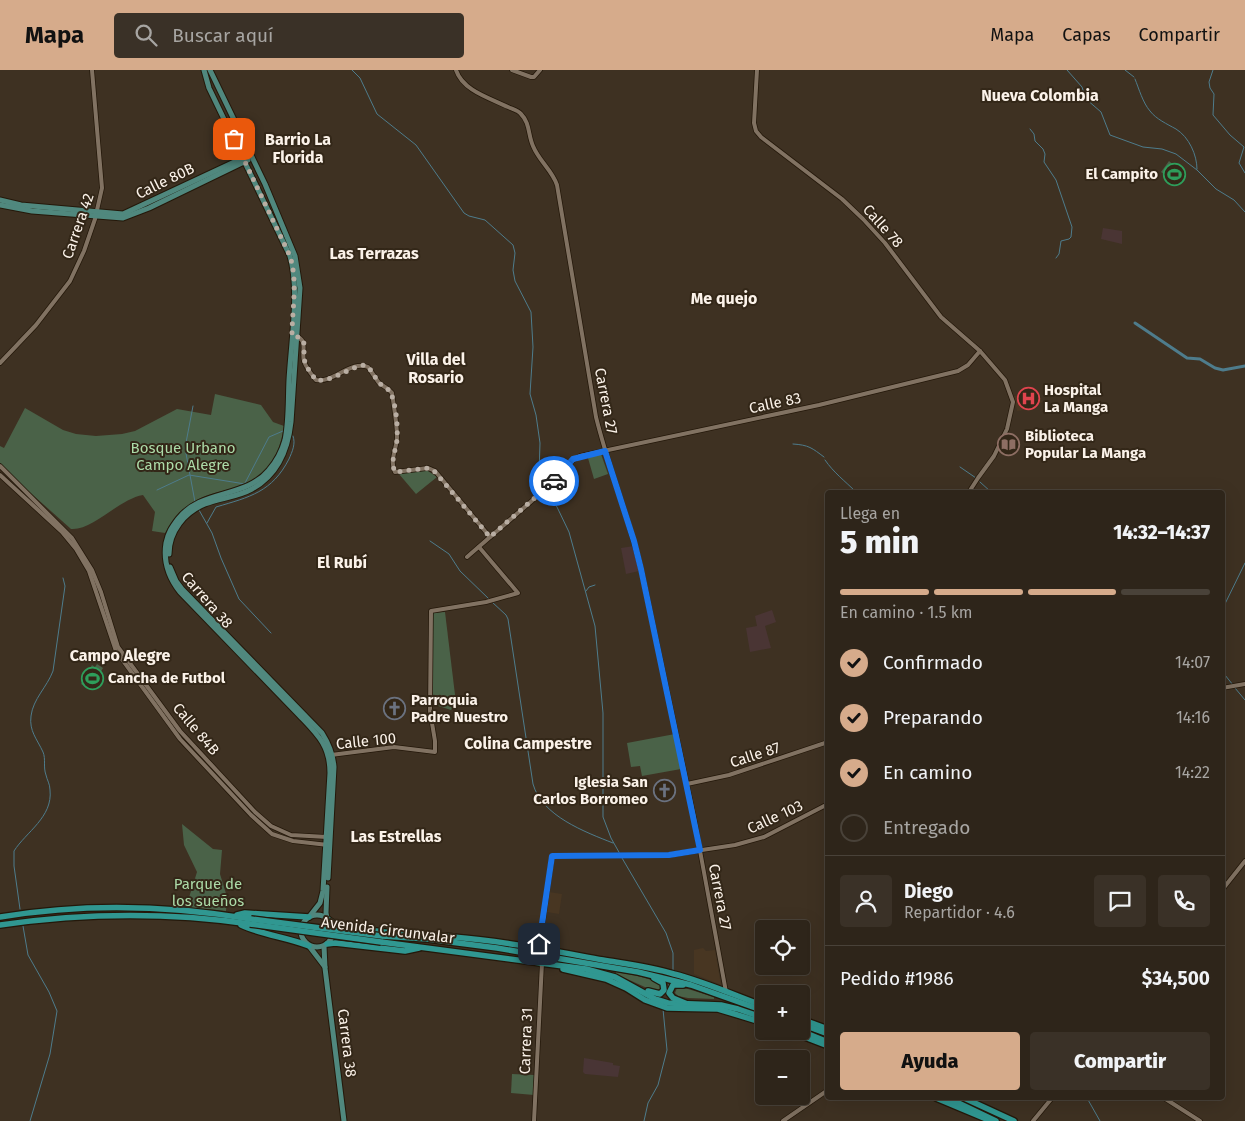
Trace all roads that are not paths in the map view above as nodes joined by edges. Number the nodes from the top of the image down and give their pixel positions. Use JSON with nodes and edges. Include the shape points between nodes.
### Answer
{"nodes":[{"id":1,"x":92,"y":70,"type":"edge"},
{"id":2,"x":204,"y":70,"type":"edge"},
{"id":3,"x":210,"y":70,"type":"edge"},
{"id":4,"x":456,"y":70,"type":"edge"},
{"id":5,"x":512,"y":70,"type":"edge"},
{"id":6,"x":540,"y":70,"type":"edge"},
{"id":7,"x":756,"y":70,"type":"edge"},
{"id":8,"x":251,"y":157,"type":"junction"},
{"id":9,"x":245,"y":160,"type":"junction"},
{"id":10,"x":0,"y":200,"type":"edge"},
{"id":11,"x":0,"y":205,"type":"edge"},
{"id":12,"x":96,"y":214,"type":"junction"},
{"id":13,"x":294,"y":337,"type":"junction"},
{"id":14,"x":980,"y":351,"type":"junction"},
{"id":15,"x":0,"y":363,"type":"edge"},
{"id":16,"x":605,"y":451,"type":"junction"},
{"id":17,"x":0,"y":466,"type":"edge"},
{"id":18,"x":0,"y":475,"type":"edge"},
{"id":19,"x":970,"y":490,"type":"edge"},
{"id":20,"x":490,"y":537,"type":"junction"},
{"id":21,"x":479,"y":547,"type":"junction"},
{"id":22,"x":467,"y":557,"type":"dead end"},
{"id":23,"x":1245,"y":684,"type":"edge"},
{"id":24,"x":1225,"y":688,"type":"edge"},
{"id":25,"x":825,"y":743,"type":"edge"},
{"id":26,"x":179,"y":746,"type":"dead end"},
{"id":27,"x":188,"y":748,"type":"junction"},
{"id":28,"x":331,"y":755,"type":"junction"},
{"id":29,"x":687,"y":784,"type":"junction"},
{"id":30,"x":825,"y":806,"type":"edge"},
{"id":31,"x":328,"y":837,"type":"junction"},
{"id":32,"x":328,"y":845,"type":"junction"},
{"id":33,"x":700,"y":850,"type":"junction"},
{"id":34,"x":1245,"y":862,"type":"edge"},
{"id":35,"x":1225,"y":886,"type":"edge"},
{"id":36,"x":0,"y":916,"type":"edge"},
{"id":37,"x":309,"y":917,"type":"junction"},
{"id":38,"x":233,"y":919,"type":"junction"},
{"id":39,"x":328,"y":919,"type":"junction"},
{"id":40,"x":0,"y":925,"type":"edge"},
{"id":41,"x":396,"y":933,"type":"junction"},
{"id":42,"x":406,"y":938,"type":"junction"},
{"id":43,"x":382,"y":939,"type":"junction"},
{"id":44,"x":326,"y":945,"type":"junction"},
{"id":45,"x":310,"y":946,"type":"junction"},
{"id":46,"x":422,"y":947,"type":"junction"},
{"id":47,"x":538,"y":949,"type":"junction"},
{"id":48,"x":542,"y":963,"type":"junction"},
{"id":49,"x":325,"y":968,"type":"junction"},
{"id":50,"x":638,"y":972,"type":"junction"},
{"id":51,"x":671,"y":976,"type":"junction"},
{"id":52,"x":691,"y":985,"type":"junction"},
{"id":53,"x":636,"y":987,"type":"junction"},
{"id":54,"x":726,"y":992,"type":"junction"},
{"id":55,"x":755,"y":1003,"type":"edge"},
{"id":56,"x":687,"y":1004,"type":"junction"},
{"id":57,"x":665,"y":1005,"type":"junction"},
{"id":58,"x":755,"y":1008,"type":"edge"},
{"id":59,"x":755,"y":1015,"type":"edge"},
{"id":60,"x":755,"y":1020,"type":"edge"},
{"id":61,"x":810,"y":1022,"type":"edge"},
{"id":62,"x":810,"y":1027,"type":"edge"},
{"id":63,"x":825,"y":1028,"type":"edge"},
{"id":64,"x":825,"y":1033,"type":"edge"},
{"id":65,"x":810,"y":1035,"type":"edge"},
{"id":66,"x":810,"y":1039,"type":"edge"},
{"id":67,"x":825,"y":1041,"type":"edge"},
{"id":68,"x":825,"y":1045,"type":"edge"},
{"id":69,"x":825,"y":1092,"type":"edge"},
{"id":70,"x":941,"y":1100,"type":"edge"},
{"id":71,"x":952,"y":1100,"type":"edge"},
{"id":72,"x":968,"y":1100,"type":"edge"},
{"id":73,"x":1050,"y":1100,"type":"edge"},
{"id":74,"x":1167,"y":1100,"type":"edge"},
{"id":75,"x":344,"y":1121,"type":"edge"},
{"id":76,"x":534,"y":1121,"type":"edge"},
{"id":77,"x":783,"y":1121,"type":"edge"},
{"id":78,"x":991,"y":1121,"type":"edge"},
{"id":79,"x":996,"y":1121,"type":"edge"},
{"id":80,"x":1014,"y":1121,"type":"edge"},
{"id":81,"x":1033,"y":1121,"type":"edge"},
{"id":82,"x":1200,"y":1121,"type":"edge"}],
"edges":[{"from":1,"to":12,"type":"street","name":"Carrera 42","via":[[102,188]]},
{"from":2,"to":9,"type":"main road","name":"Carrera 38","via":[[209,88]]},
{"from":3,"to":8,"type":"main road","name":"Carrera 38"},
{"from":4,"to":16,"type":"street","name":"Carrera 27","via":[[475,92],[520,112],[526,120],[533,146],[554,175]]},
{"from":5,"to":6,"type":"street","via":[[529,77],[534,77]]},
{"from":7,"to":14,"type":"street","name":"Calle 78","via":[[756,131],[863,219],[941,317]]},
{"from":8,"to":9,"type":"main road","name":"Calle 80B"},
{"from":8,"to":13,"type":"main road","name":"Carrera 38","via":[[296,256],[300,288]]},
{"from":9,"to":12,"type":"main road","name":"Calle 80B","via":[[128,217]]},
{"from":9,"to":13,"type":"main road","name":"Carrera 38","via":[[293,266]]},
{"from":10,"to":12,"type":"main road","name":"Calle 80B"},
{"from":11,"to":12,"type":"main road","name":"Calle 80B","via":[[26,210]]},
{"from":12,"to":15,"type":"street","name":"Carrera 42","via":[[70,281]]},
{"from":13,"to":20,"type":"street","via":[[304,344],[305,363],[316,380],[329,379],[364,365],[370,369],[379,383],[390,391],[396,420],[397,440],[392,464],[395,472],[428,468],[436,473]]},
{"from":13,"to":28,"type":"main road","name":"Carrera 38","via":[[290,431],[280,462],[272,474],[254,488],[205,504],[184,518],[172,534],[169,557],[172,573],[182,589],[322,733]]},
{"from":13,"to":28,"type":"main road","name":"Carrera 38","via":[[286,430],[277,460],[269,471],[251,484],[212,496],[181,515],[171,529],[165,555],[173,583],[216,634],[319,736]]},
{"from":14,"to":16,"type":"street","name":"Calle 83","via":[[958,371]]},
{"from":14,"to":19,"type":"street","name":"Calle 78","via":[[1006,380],[1013,402],[1000,446]]},
{"from":16,"to":20,"type":"street","name":"Calle 83","via":[[580,456],[569,463],[549,486]]},
{"from":16,"to":29,"type":"street","name":"Carrera 27","via":[[641,569]]},
{"from":17,"to":31,"type":"street","name":"Calle 84B","via":[[67,531],[81,551],[101,592],[118,647],[180,731],[271,826],[291,835]]},
{"from":18,"to":27,"type":"street","name":"Calle 84B","via":[[76,549],[89,571],[116,651]]},
{"from":20,"to":21,"type":"street"},
{"from":21,"to":22,"type":"street"},
{"from":21,"to":28,"type":"street","name":"Calle 100","via":[[518,593],[431,611],[430,711],[435,752],[394,747]]},
{"from":23,"to":24,"type":"street"},
{"from":25,"to":29,"type":"street","name":"Calle 87","via":[[729,775]]},
{"from":26,"to":27,"type":"street"},
{"from":27,"to":32,"type":"street","name":"Calle 84B","via":[[272,834],[293,841]]},
{"from":28,"to":31,"type":"main road","name":"Carrera 38","via":[[334,767]]},
{"from":29,"to":33,"type":"street","name":"Carrera 27"},
{"from":30,"to":33,"type":"street","name":"Calle 103","via":[[764,837]]},
{"from":31,"to":32,"type":"main road","name":"Carrera 38"},
{"from":32,"to":37,"type":"main road","name":"Carrera 38","via":[[323,893],[320,904]]},
{"from":32,"to":39,"type":"main road","name":"Carrera 38"},
{"from":33,"to":47,"type":"street","name":"Calle 103","via":[[669,855],[552,856]]},
{"from":33,"to":54,"type":"street","name":"Carrera 27"},
{"from":34,"to":35,"type":"street"},
{"from":36,"to":38,"type":"highway","name":"Avenida Circunvalar","via":[[104,907],[187,910]]},
{"from":37,"to":38,"type":"highway","via":[[245,914]]},
{"from":37,"to":39,"type":"main road","via":[[318,915]]},
{"from":37,"to":45,"type":"main road","via":[[301,932],[303,940]]},
{"from":38,"to":40,"type":"highway","name":"Avenida Circunvalar","via":[[71,916]]},
{"from":38,"to":43,"type":"highway","name":"Avenida Circunvalar","bridge":true},
{"from":38,"to":45,"type":"highway","via":[[250,929]]},
{"from":39,"to":41,"type":"highway","via":[[340,926]]},
{"from":39,"to":44,"type":"main road","via":[[334,933]]},
{"from":41,"to":42,"type":"highway"},
{"from":41,"to":47,"type":"highway","via":[[456,937]]},
{"from":42,"to":43,"type":"highway","name":"Avenida Circunvalar"},
{"from":42,"to":50,"type":"highway","name":"Avenida Circunvalar","via":[[497,948]]},
{"from":43,"to":46,"type":"highway","name":"Avenida Circunvalar"},
{"from":44,"to":45,"type":"main road"},
{"from":44,"to":46,"type":"highway","via":[[335,943],[404,951]]},
{"from":44,"to":49,"type":"main road","name":"Carrera 38"},
{"from":45,"to":49,"type":"main road","name":"Carrera 38"},
{"from":46,"to":48,"type":"highway","name":"Avenida Circunvalar"},
{"from":47,"to":51,"type":"highway"},
{"from":48,"to":53,"type":"highway","name":"Avenida Circunvalar","via":[[604,973]]},
{"from":48,"to":57,"type":"highway","via":[[606,979],[645,1000]]},
{"from":48,"to":76,"type":"street","name":"Carrera 31"},
{"from":49,"to":75,"type":"main road","name":"Carrera 38"},
{"from":50,"to":51,"type":"highway","name":"Avenida Circunvalar"},
{"from":50,"to":53,"type":"highway","via":[[662,982],[664,987],[657,994]]},
{"from":51,"to":52,"type":"highway","name":"Avenida Circunvalar"},
{"from":51,"to":54,"type":"highway"},
{"from":52,"to":56,"type":"highway","via":[[676,984],[670,990],[673,998]]},
{"from":52,"to":58,"type":"highway","name":"Avenida Circunvalar"},
{"from":53,"to":57,"type":"highway","name":"Avenida Circunvalar"},
{"from":54,"to":55,"type":"highway"},
{"from":56,"to":57,"type":"highway","name":"Avenida Circunvalar"},
{"from":56,"to":59,"type":"highway","name":"Avenida Circunvalar","via":[[721,1005]]},
{"from":57,"to":60,"type":"highway","via":[[718,1009]]},
{"from":61,"to":63,"type":"highway"},
{"from":62,"to":64,"type":"highway"},
{"from":65,"to":67,"type":"highway"},
{"from":66,"to":68,"type":"highway"},
{"from":69,"to":77,"type":"street"},
{"from":70,"to":78,"type":"highway"},
{"from":71,"to":79,"type":"highway"},
{"from":72,"to":80,"type":"highway"},
{"from":73,"to":81,"type":"street"},
{"from":74,"to":82,"type":"street"}]}
